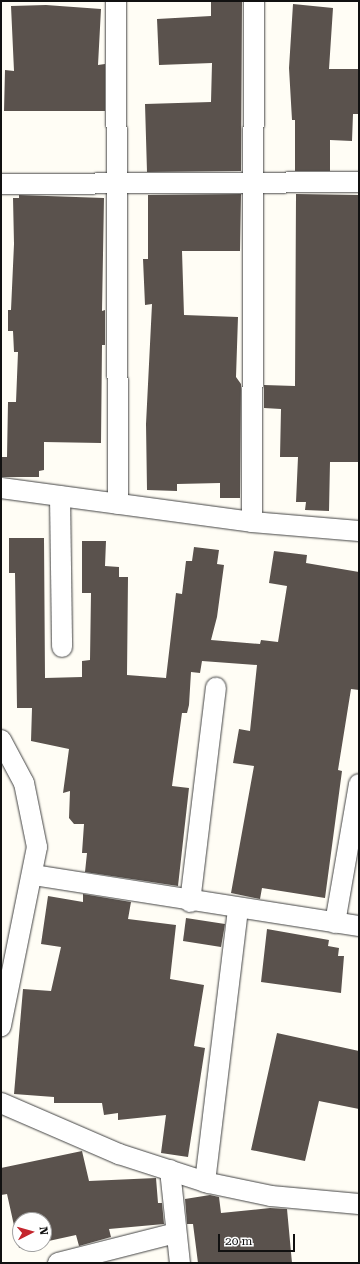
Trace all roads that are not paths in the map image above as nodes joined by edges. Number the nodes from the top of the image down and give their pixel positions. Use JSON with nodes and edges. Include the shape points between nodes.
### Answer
{"nodes":[{"id":1,"x":116,"y":1,"type":"edge"},
{"id":2,"x":254,"y":1,"type":"edge"},
{"id":3,"x":359,"y":182,"type":"edge"},
{"id":4,"x":254,"y":183,"type":"junction"},
{"id":5,"x":1,"y":184,"type":"edge"},
{"id":6,"x":119,"y":185,"type":"junction"},
{"id":7,"x":1,"y":488,"type":"edge"},
{"id":8,"x":60,"y":496,"type":"junction"},
{"id":9,"x":118,"y":504,"type":"junction"},
{"id":10,"x":252,"y":522,"type":"junction"},
{"id":11,"x":359,"y":531,"type":"edge"},
{"id":12,"x":62,"y":647,"type":"dead end"},
{"id":13,"x":216,"y":688,"type":"dead end"},
{"id":14,"x":1,"y":740,"type":"edge"},
{"id":15,"x":359,"y":784,"type":"edge"},
{"id":16,"x":33,"y":875,"type":"junction"},
{"id":17,"x":190,"y":902,"type":"junction"},
{"id":18,"x":238,"y":910,"type":"junction"},
{"id":19,"x":335,"y":923,"type":"junction"},
{"id":20,"x":359,"y":926,"type":"edge"},
{"id":21,"x":1,"y":1026,"type":"edge"},
{"id":22,"x":1,"y":1103,"type":"edge"},
{"id":23,"x":170,"y":1170,"type":"junction"},
{"id":24,"x":205,"y":1182,"type":"junction"},
{"id":25,"x":359,"y":1204,"type":"edge"},
{"id":26,"x":176,"y":1233,"type":"junction"},
{"id":27,"x":58,"y":1263,"type":"edge"},
{"id":28,"x":180,"y":1263,"type":"edge"}],
"edges":[{"from":1,"to":6,"type":"street"},
{"from":2,"to":4,"type":"street"},
{"from":3,"to":4,"type":"street"},
{"from":4,"to":6,"type":"street"},
{"from":4,"to":10,"type":"street"},
{"from":5,"to":6,"type":"street"},
{"from":6,"to":9,"type":"street"},
{"from":7,"to":8,"type":"street"},
{"from":8,"to":9,"type":"street"},
{"from":8,"to":12,"type":"street"},
{"from":9,"to":10,"type":"street"},
{"from":10,"to":11,"type":"street"},
{"from":13,"to":17,"type":"street"},
{"from":14,"to":16,"type":"street","via":[[19,771],[32,809],[37,846]]},
{"from":15,"to":19,"type":"street"},
{"from":16,"to":17,"type":"street"},
{"from":16,"to":21,"type":"street"},
{"from":17,"to":18,"type":"street"},
{"from":18,"to":19,"type":"street"},
{"from":18,"to":24,"type":"street"},
{"from":19,"to":20,"type":"street"},
{"from":22,"to":23,"type":"street","via":[[119,1154]]},
{"from":23,"to":24,"type":"street"},
{"from":23,"to":26,"type":"street"},
{"from":24,"to":25,"type":"street","via":[[271,1196]]},
{"from":26,"to":27,"type":"street"},
{"from":26,"to":28,"type":"street"}]}
